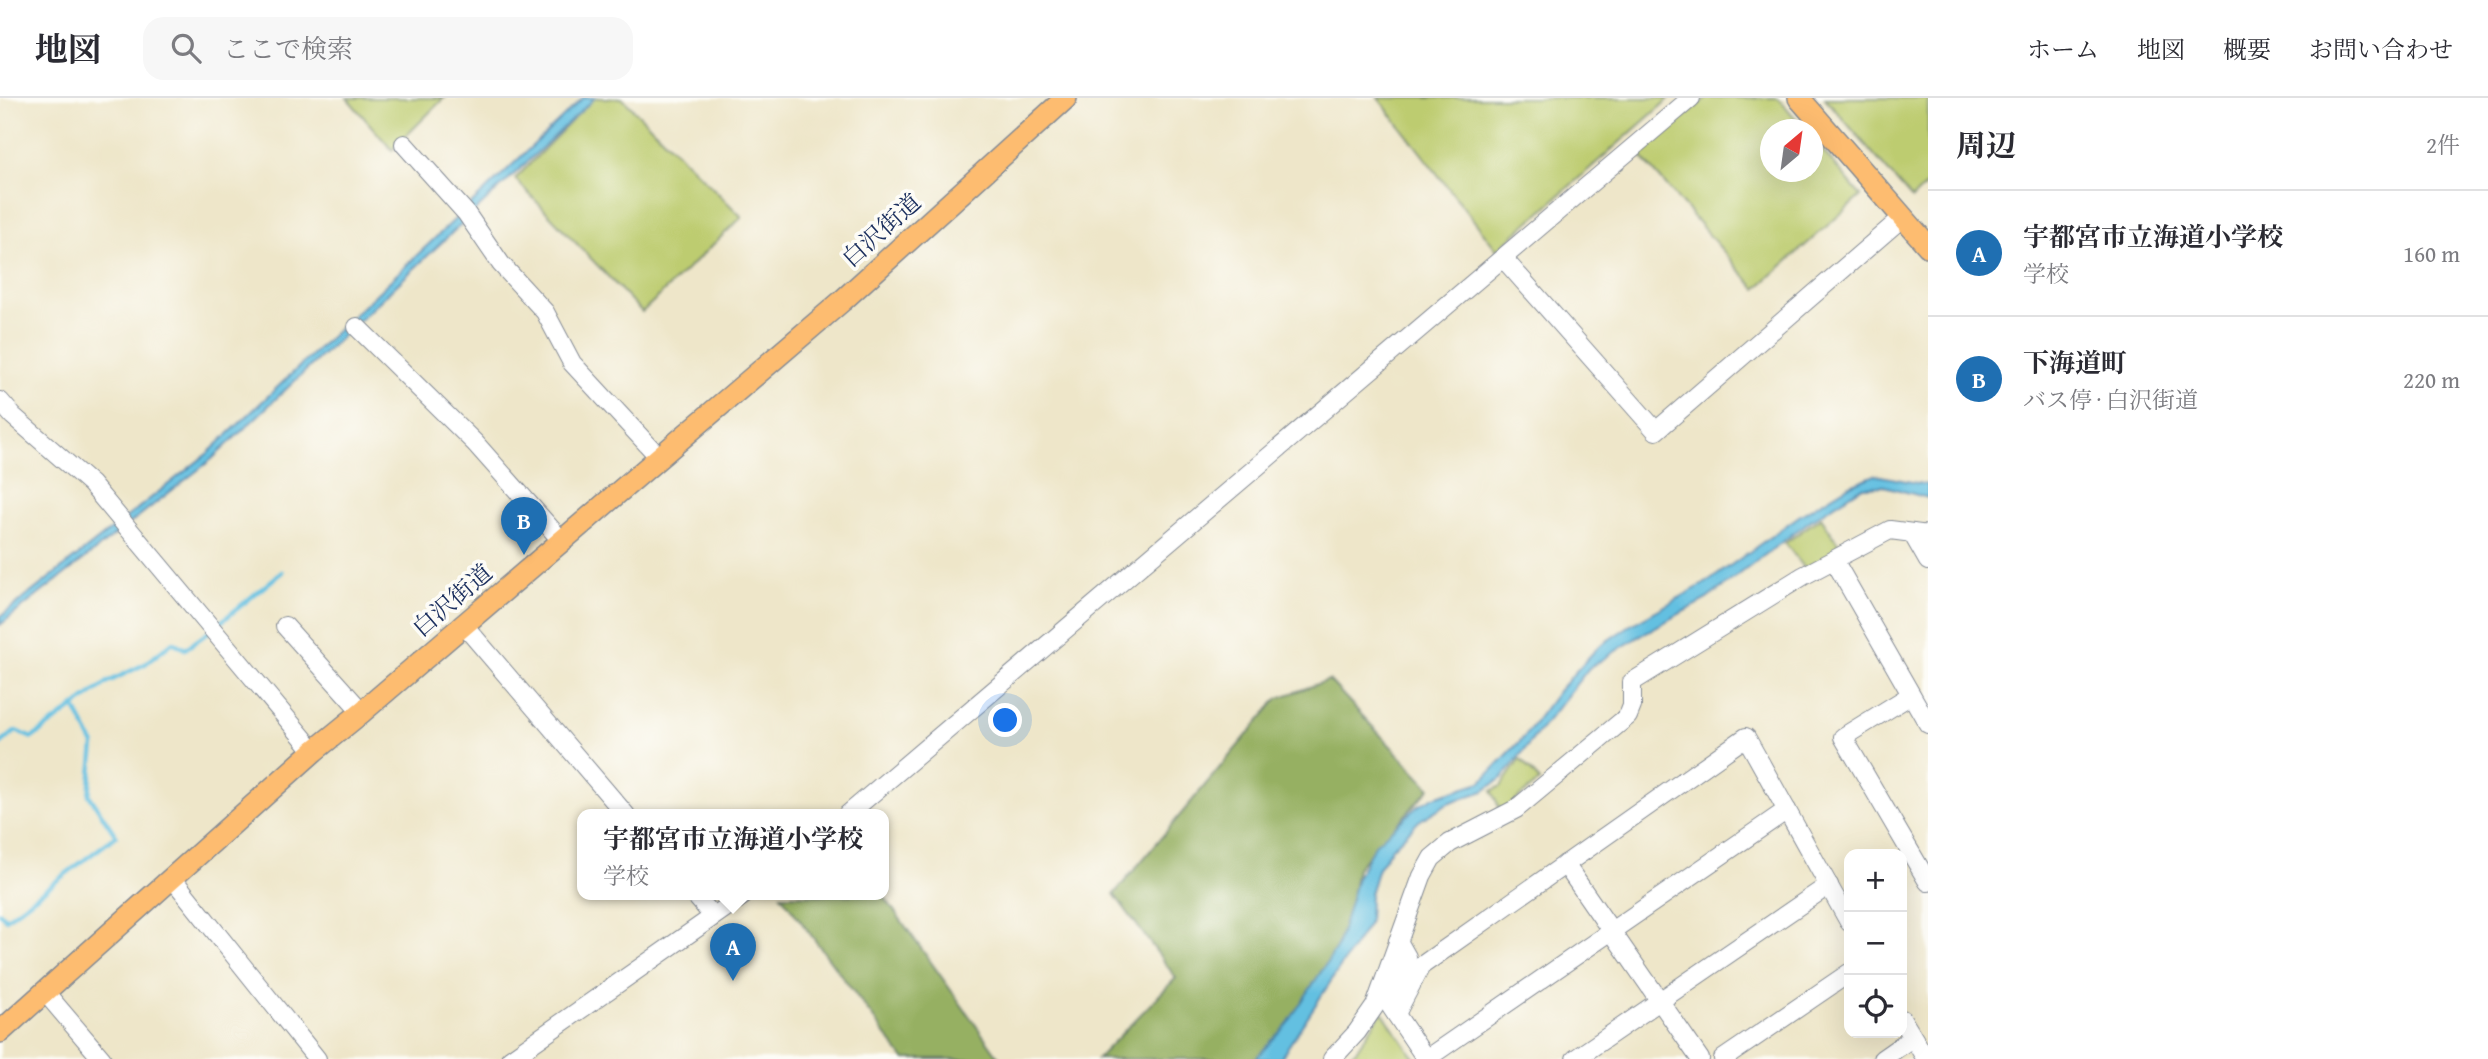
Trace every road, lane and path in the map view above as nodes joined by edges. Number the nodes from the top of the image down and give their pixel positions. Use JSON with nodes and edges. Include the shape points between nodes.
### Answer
{"nodes":[{"id":1,"x":1066,"y":98,"type":"edge"},
{"id":2,"x":1691,"y":98,"type":"edge"},
{"id":3,"x":1799,"y":98,"type":"edge"},
{"id":4,"x":404,"y":144,"type":"dead end"},
{"id":5,"x":1903,"y":217,"type":"junction"},
{"id":6,"x":1928,"y":246,"type":"edge"},
{"id":7,"x":1503,"y":258,"type":"junction"},
{"id":8,"x":357,"y":327,"type":"dead end"},
{"id":9,"x":0,"y":401,"type":"edge"},
{"id":10,"x":659,"y":457,"type":"junction"},
{"id":11,"x":1920,"y":534,"type":"edge"},
{"id":12,"x":561,"y":540,"type":"junction"},
{"id":13,"x":1835,"y":560,"type":"junction"},
{"id":14,"x":1928,"y":561,"type":"edge"},
{"id":15,"x":463,"y":624,"type":"junction"},
{"id":16,"x":285,"y":626,"type":"dead end"},
{"id":17,"x":1919,"y":702,"type":"edge"},
{"id":18,"x":362,"y":712,"type":"junction"},
{"id":19,"x":1928,"y":724,"type":"edge"},
{"id":20,"x":314,"y":751,"type":"junction"},
{"id":21,"x":621,"y":809,"type":"edge"},
{"id":22,"x":854,"y":809,"type":"edge"},
{"id":23,"x":1787,"y":810,"type":"junction"},
{"id":24,"x":1565,"y":864,"type":"junction"},
{"id":25,"x":173,"y":879,"type":"junction"},
{"id":26,"x":1928,"y":882,"type":"edge"},
{"id":27,"x":1829,"y":885,"type":"junction"},
{"id":28,"x":699,"y":900,"type":"edge"},
{"id":29,"x":737,"y":900,"type":"edge"},
{"id":30,"x":1844,"y":913,"type":"edge"},
{"id":31,"x":713,"y":916,"type":"junction"},
{"id":32,"x":1612,"y":932,"type":"junction"},
{"id":33,"x":1398,"y":941,"type":"junction"},
{"id":34,"x":1846,"y":975,"type":"edge"},
{"id":35,"x":45,"y":992,"type":"junction"},
{"id":36,"x":1660,"y":1001,"type":"junction"},
{"id":37,"x":1396,"y":1014,"type":"junction"},
{"id":38,"x":1907,"y":1027,"type":"edge"},
{"id":39,"x":0,"y":1032,"type":"edge"},
{"id":40,"x":1921,"y":1048,"type":"edge"},
{"id":41,"x":102,"y":1059,"type":"edge"},
{"id":42,"x":317,"y":1059,"type":"edge"},
{"id":43,"x":510,"y":1059,"type":"edge"},
{"id":44,"x":1332,"y":1059,"type":"edge"},
{"id":45,"x":1426,"y":1059,"type":"edge"},
{"id":46,"x":1575,"y":1059,"type":"edge"},
{"id":47,"x":1700,"y":1059,"type":"edge"},
{"id":48,"x":1723,"y":1059,"type":"edge"},
{"id":49,"x":1882,"y":1059,"type":"edge"}],
"edges":[{"from":1,"to":10,"type":"main road","name":"白沢街道","via":[[842,301]]},
{"from":2,"to":7,"type":"street"},
{"from":3,"to":5,"type":"main road"},
{"from":4,"to":10,"type":"street","via":[[545,312],[572,363]]},
{"from":5,"to":6,"type":"main road"},
{"from":5,"to":7,"type":"street","via":[[1656,431]]},
{"from":7,"to":22,"type":"street"},
{"from":8,"to":12,"type":"street","via":[[475,443]]},
{"from":9,"to":20,"type":"street","via":[[91,484]]},
{"from":10,"to":12,"type":"main road","name":"白沢街道"},
{"from":11,"to":13,"type":"street","via":[[1890,530]]},
{"from":11,"to":14,"type":"street"},
{"from":12,"to":15,"type":"main road","name":"白沢街道"},
{"from":13,"to":17,"type":"street"},
{"from":13,"to":33,"type":"street","via":[[1632,682],[1628,716],[1516,809],[1432,858]]},
{"from":15,"to":18,"type":"main road","name":"白沢街道"},
{"from":15,"to":21,"type":"street"},
{"from":16,"to":18,"type":"street"},
{"from":17,"to":19,"type":"street"},
{"from":17,"to":26,"type":"street","via":[[1843,737]]},
{"from":18,"to":20,"type":"main road","name":"白沢街道"},
{"from":20,"to":25,"type":"main road","name":"白沢街道"},
{"from":23,"to":24,"type":"street","via":[[1746,737]]},
{"from":23,"to":27,"type":"street"},
{"from":23,"to":32,"type":"street"},
{"from":24,"to":32,"type":"street"},
{"from":24,"to":37,"type":"street","via":[[1421,965]]},
{"from":25,"to":35,"type":"main road","name":"白沢街道"},
{"from":25,"to":42,"type":"street"},
{"from":27,"to":30,"type":"street"},
{"from":27,"to":36,"type":"street"},
{"from":28,"to":31,"type":"street"},
{"from":29,"to":31,"type":"street"},
{"from":31,"to":43,"type":"street"},
{"from":32,"to":36,"type":"street"},
{"from":32,"to":45,"type":"street"},
{"from":33,"to":37,"type":"street","via":[[1407,957],[1391,1007]]},
{"from":33,"to":44,"type":"street","via":[[1375,1006]]},
{"from":34,"to":48,"type":"street"},
{"from":35,"to":39,"type":"main road","name":"白沢街道"},
{"from":35,"to":41,"type":"street"},
{"from":36,"to":46,"type":"street"},
{"from":36,"to":47,"type":"street"},
{"from":37,"to":45,"type":"street"},
{"from":38,"to":40,"type":"street"},
{"from":40,"to":49,"type":"street"}]}
